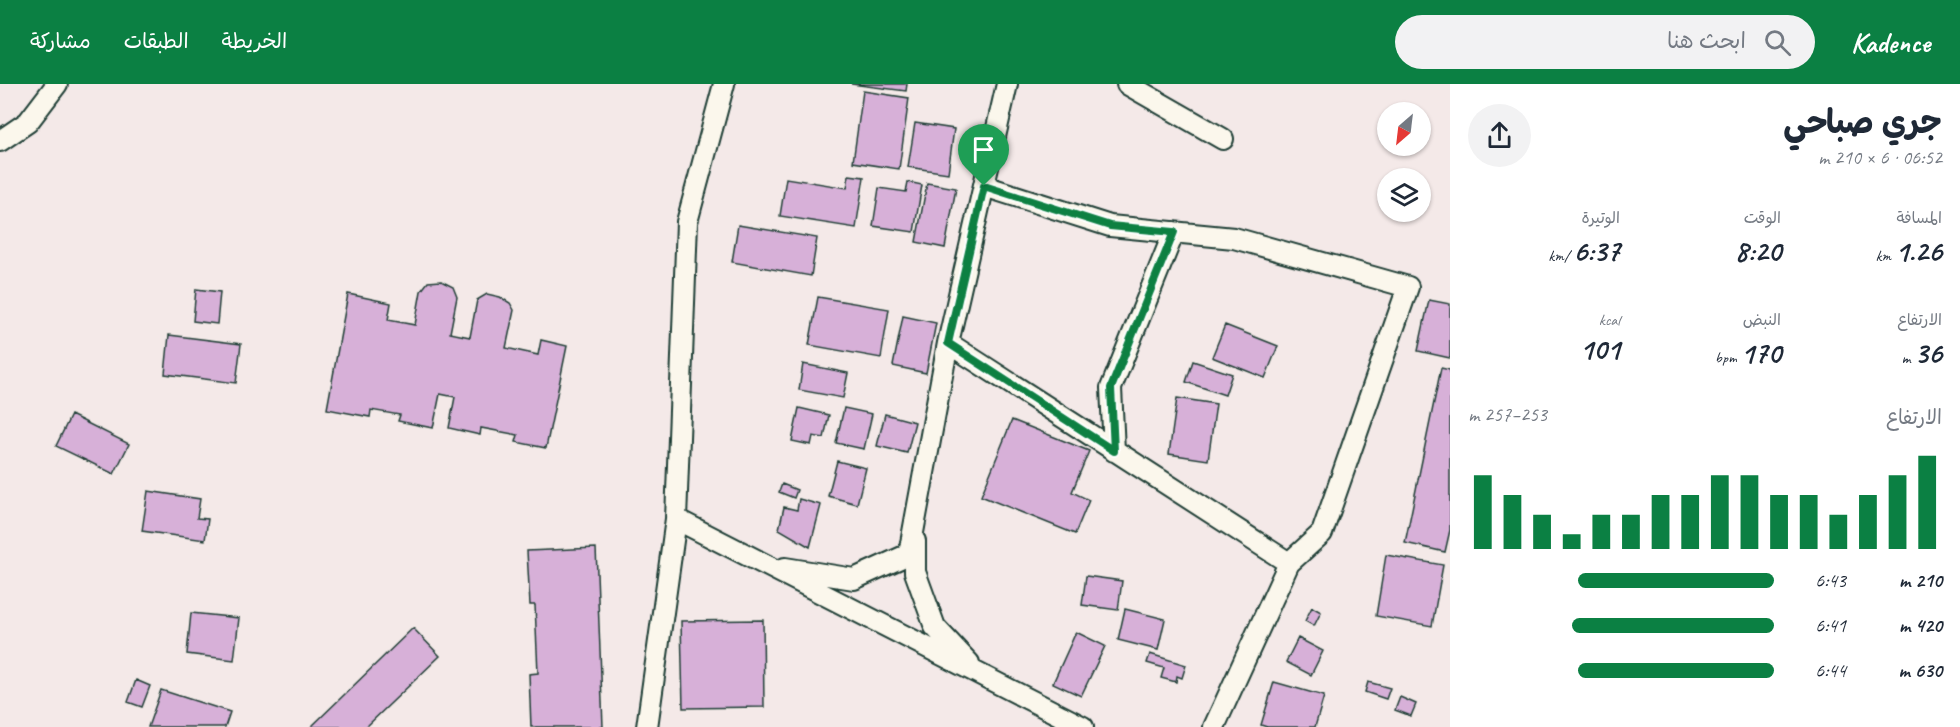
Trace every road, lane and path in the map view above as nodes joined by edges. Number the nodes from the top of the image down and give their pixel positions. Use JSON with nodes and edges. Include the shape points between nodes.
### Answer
{"nodes":[{"id":1,"x":57,"y":84,"type":"edge"},
{"id":2,"x":724,"y":84,"type":"edge"},
{"id":3,"x":1007,"y":84,"type":"edge"},
{"id":4,"x":1127,"y":84,"type":"edge"},
{"id":5,"x":1223,"y":139,"type":"dead end"},
{"id":6,"x":0,"y":141,"type":"edge"},
{"id":7,"x":984,"y":186,"type":"junction"},
{"id":8,"x":1174,"y":232,"type":"junction"},
{"id":9,"x":948,"y":343,"type":"junction"},
{"id":10,"x":1114,"y":451,"type":"junction"},
{"id":11,"x":676,"y":519,"type":"junction"},
{"id":12,"x":915,"y":525,"type":"junction"},
{"id":13,"x":1289,"y":563,"type":"junction"},
{"id":14,"x":768,"y":566,"type":"junction"},
{"id":15,"x":979,"y":674,"type":"junction"},
{"id":16,"x":647,"y":727,"type":"edge"},
{"id":17,"x":1083,"y":727,"type":"edge"},
{"id":18,"x":1214,"y":727,"type":"edge"}],
"edges":[{"from":1,"to":6,"type":"street","via":[[28,122]]},
{"from":2,"to":11,"type":"street","via":[[687,222]]},
{"from":3,"to":7,"type":"street"},
{"from":4,"to":5,"type":"street"},
{"from":7,"to":8,"type":"street","via":[[1110,226]]},
{"from":7,"to":9,"type":"street"},
{"from":8,"to":10,"type":"street","via":[[1111,388]]},
{"from":8,"to":13,"type":"street","via":[[1234,238],[1408,286],[1322,533]]},
{"from":9,"to":10,"type":"street"},
{"from":9,"to":12,"type":"street"},
{"from":10,"to":13,"type":"street"},
{"from":11,"to":14,"type":"street"},
{"from":11,"to":16,"type":"street"},
{"from":12,"to":14,"type":"street","via":[[909,554],[854,579]]},
{"from":12,"to":15,"type":"street","via":[[915,572],[935,627]]},
{"from":13,"to":18,"type":"street"},
{"from":14,"to":15,"type":"street"},
{"from":15,"to":17,"type":"street"}]}
